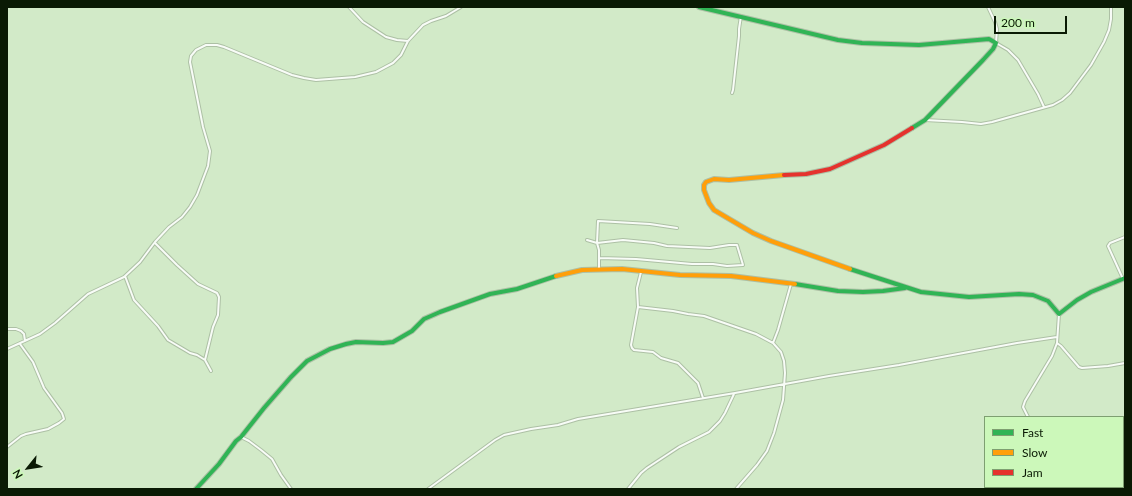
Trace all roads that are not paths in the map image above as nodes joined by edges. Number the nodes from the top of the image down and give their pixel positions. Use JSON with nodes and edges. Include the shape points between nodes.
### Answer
{"nodes":[{"id":1,"x":349,"y":7,"type":"edge"},
{"id":2,"x":461,"y":7,"type":"edge"},
{"id":3,"x":699,"y":7,"type":"edge"},
{"id":4,"x":988,"y":7,"type":"edge"},
{"id":5,"x":1111,"y":7,"type":"edge"},
{"id":6,"x":741,"y":16,"type":"junction"},
{"id":7,"x":408,"y":41,"type":"junction"},
{"id":8,"x":996,"y":43,"type":"junction"},
{"id":9,"x":732,"y":93,"type":"dead end"},
{"id":10,"x":1044,"y":107,"type":"junction"},
{"id":11,"x":925,"y":120,"type":"junction"},
{"id":12,"x":677,"y":228,"type":"dead end"},
{"id":13,"x":1125,"y":237,"type":"edge"},
{"id":14,"x":588,"y":240,"type":"dead end"},
{"id":15,"x":155,"y":243,"type":"junction"},
{"id":16,"x":597,"y":243,"type":"junction"},
{"id":17,"x":599,"y":258,"type":"junction"},
{"id":18,"x":599,"y":269,"type":"junction"},
{"id":19,"x":641,"y":271,"type":"junction"},
{"id":20,"x":125,"y":276,"type":"junction"},
{"id":21,"x":1124,"y":279,"type":"edge"},
{"id":22,"x":791,"y":284,"type":"junction"},
{"id":23,"x":907,"y":288,"type":"junction"},
{"id":24,"x":638,"y":307,"type":"junction"},
{"id":25,"x":1059,"y":314,"type":"junction"},
{"id":26,"x":7,"y":329,"type":"edge"},
{"id":27,"x":1057,"y":337,"type":"junction"},
{"id":28,"x":25,"y":341,"type":"junction"},
{"id":29,"x":773,"y":343,"type":"junction"},
{"id":30,"x":1057,"y":343,"type":"junction"},
{"id":31,"x":20,"y":344,"type":"junction"},
{"id":32,"x":7,"y":349,"type":"edge"},
{"id":33,"x":205,"y":360,"type":"junction"},
{"id":34,"x":1125,"y":363,"type":"edge"},
{"id":35,"x":211,"y":371,"type":"dead end"},
{"id":36,"x":784,"y":384,"type":"junction"},
{"id":37,"x":734,"y":393,"type":"junction"},
{"id":38,"x":703,"y":398,"type":"junction"},
{"id":39,"x":1028,"y":416,"type":"edge"},
{"id":40,"x":241,"y":437,"type":"junction"},
{"id":41,"x":7,"y":447,"type":"edge"},
{"id":42,"x":196,"y":489,"type":"edge"},
{"id":43,"x":291,"y":489,"type":"edge"},
{"id":44,"x":428,"y":489,"type":"edge"},
{"id":45,"x":628,"y":489,"type":"edge"},
{"id":46,"x":736,"y":489,"type":"edge"}],
"edges":[{"from":1,"to":7,"type":"street","via":[[364,22],[386,37]]},
{"from":2,"to":7,"type":"street","via":[[427,23]]},
{"from":3,"to":6,"type":"main road"},
{"from":4,"to":8,"type":"street","via":[[996,22]]},
{"from":5,"to":10,"type":"street","via":[[1109,30],[1091,65],[1070,93],[1053,105]]},
{"from":6,"to":8,"type":"main road","via":[[838,40],[862,43],[919,45],[986,39]]},
{"from":6,"to":9,"type":"street"},
{"from":7,"to":15,"type":"street","via":[[399,57],[382,69],[355,77],[323,80],[297,77],[224,46],[206,45],[196,50],[190,62],[209,145],[208,166],[197,195],[186,213]]},
{"from":8,"to":10,"type":"street","via":[[1018,60]]},
{"from":8,"to":11,"type":"main road"},
{"from":10,"to":11,"type":"street","via":[[981,124]]},
{"from":11,"to":23,"type":"main road","via":[[884,145],[830,169],[806,174],[714,179],[704,185],[709,203],[714,210],[753,233]]},
{"from":12,"to":16,"type":"street","via":[[598,221]]},
{"from":13,"to":21,"type":"street","via":[[1108,246]]},
{"from":14,"to":16,"type":"street"},
{"from":15,"to":20,"type":"street"},
{"from":15,"to":33,"type":"street","via":[[198,284],[217,293],[219,297],[218,315]]},
{"from":16,"to":17,"type":"street"},
{"from":16,"to":17,"type":"street","via":[[623,240],[710,248],[738,245],[743,265]]},
{"from":17,"to":18,"type":"street"},
{"from":18,"to":19,"type":"main road"},
{"from":18,"to":40,"type":"main road","via":[[565,273],[526,287],[490,294],[456,306],[424,319],[412,331],[393,342],[356,342],[321,353],[299,368]]},
{"from":19,"to":22,"type":"main road","via":[[731,276]]},
{"from":19,"to":24,"type":"street","via":[[637,288]]},
{"from":20,"to":28,"type":"street","via":[[88,294],[48,329]]},
{"from":20,"to":33,"type":"street","via":[[134,300],[167,339]]},
{"from":21,"to":25,"type":"main road","via":[[1091,292]]},
{"from":22,"to":23,"type":"main road","via":[[863,292]]},
{"from":22,"to":29,"type":"street"},
{"from":23,"to":25,"type":"main road","via":[[969,297],[1033,295],[1048,301]]},
{"from":24,"to":29,"type":"street","via":[[704,316],[747,330]]},
{"from":24,"to":38,"type":"street","via":[[632,348],[653,352],[661,358],[678,363],[698,383]]},
{"from":25,"to":27,"type":"street"},
{"from":26,"to":28,"type":"street","via":[[21,331]]},
{"from":27,"to":30,"type":"street"},
{"from":27,"to":36,"type":"street"},
{"from":28,"to":31,"type":"street"},
{"from":29,"to":36,"type":"street","via":[[783,356]]},
{"from":30,"to":34,"type":"street","via":[[1082,368]]},
{"from":30,"to":39,"type":"street","via":[[1025,401],[1023,407]]},
{"from":31,"to":32,"type":"street"},
{"from":31,"to":41,"type":"street","via":[[33,362],[44,388],[64,419],[48,429],[20,436]]},
{"from":33,"to":35,"type":"street"},
{"from":36,"to":37,"type":"street"},
{"from":36,"to":46,"type":"street","via":[[781,409],[769,448],[758,465]]},
{"from":37,"to":38,"type":"street"},
{"from":37,"to":45,"type":"street","via":[[720,421],[709,432],[679,447],[647,468]]},
{"from":38,"to":44,"type":"street","via":[[504,435]]},
{"from":40,"to":42,"type":"main road"},
{"from":40,"to":43,"type":"street","via":[[262,450],[272,460]]}]}
